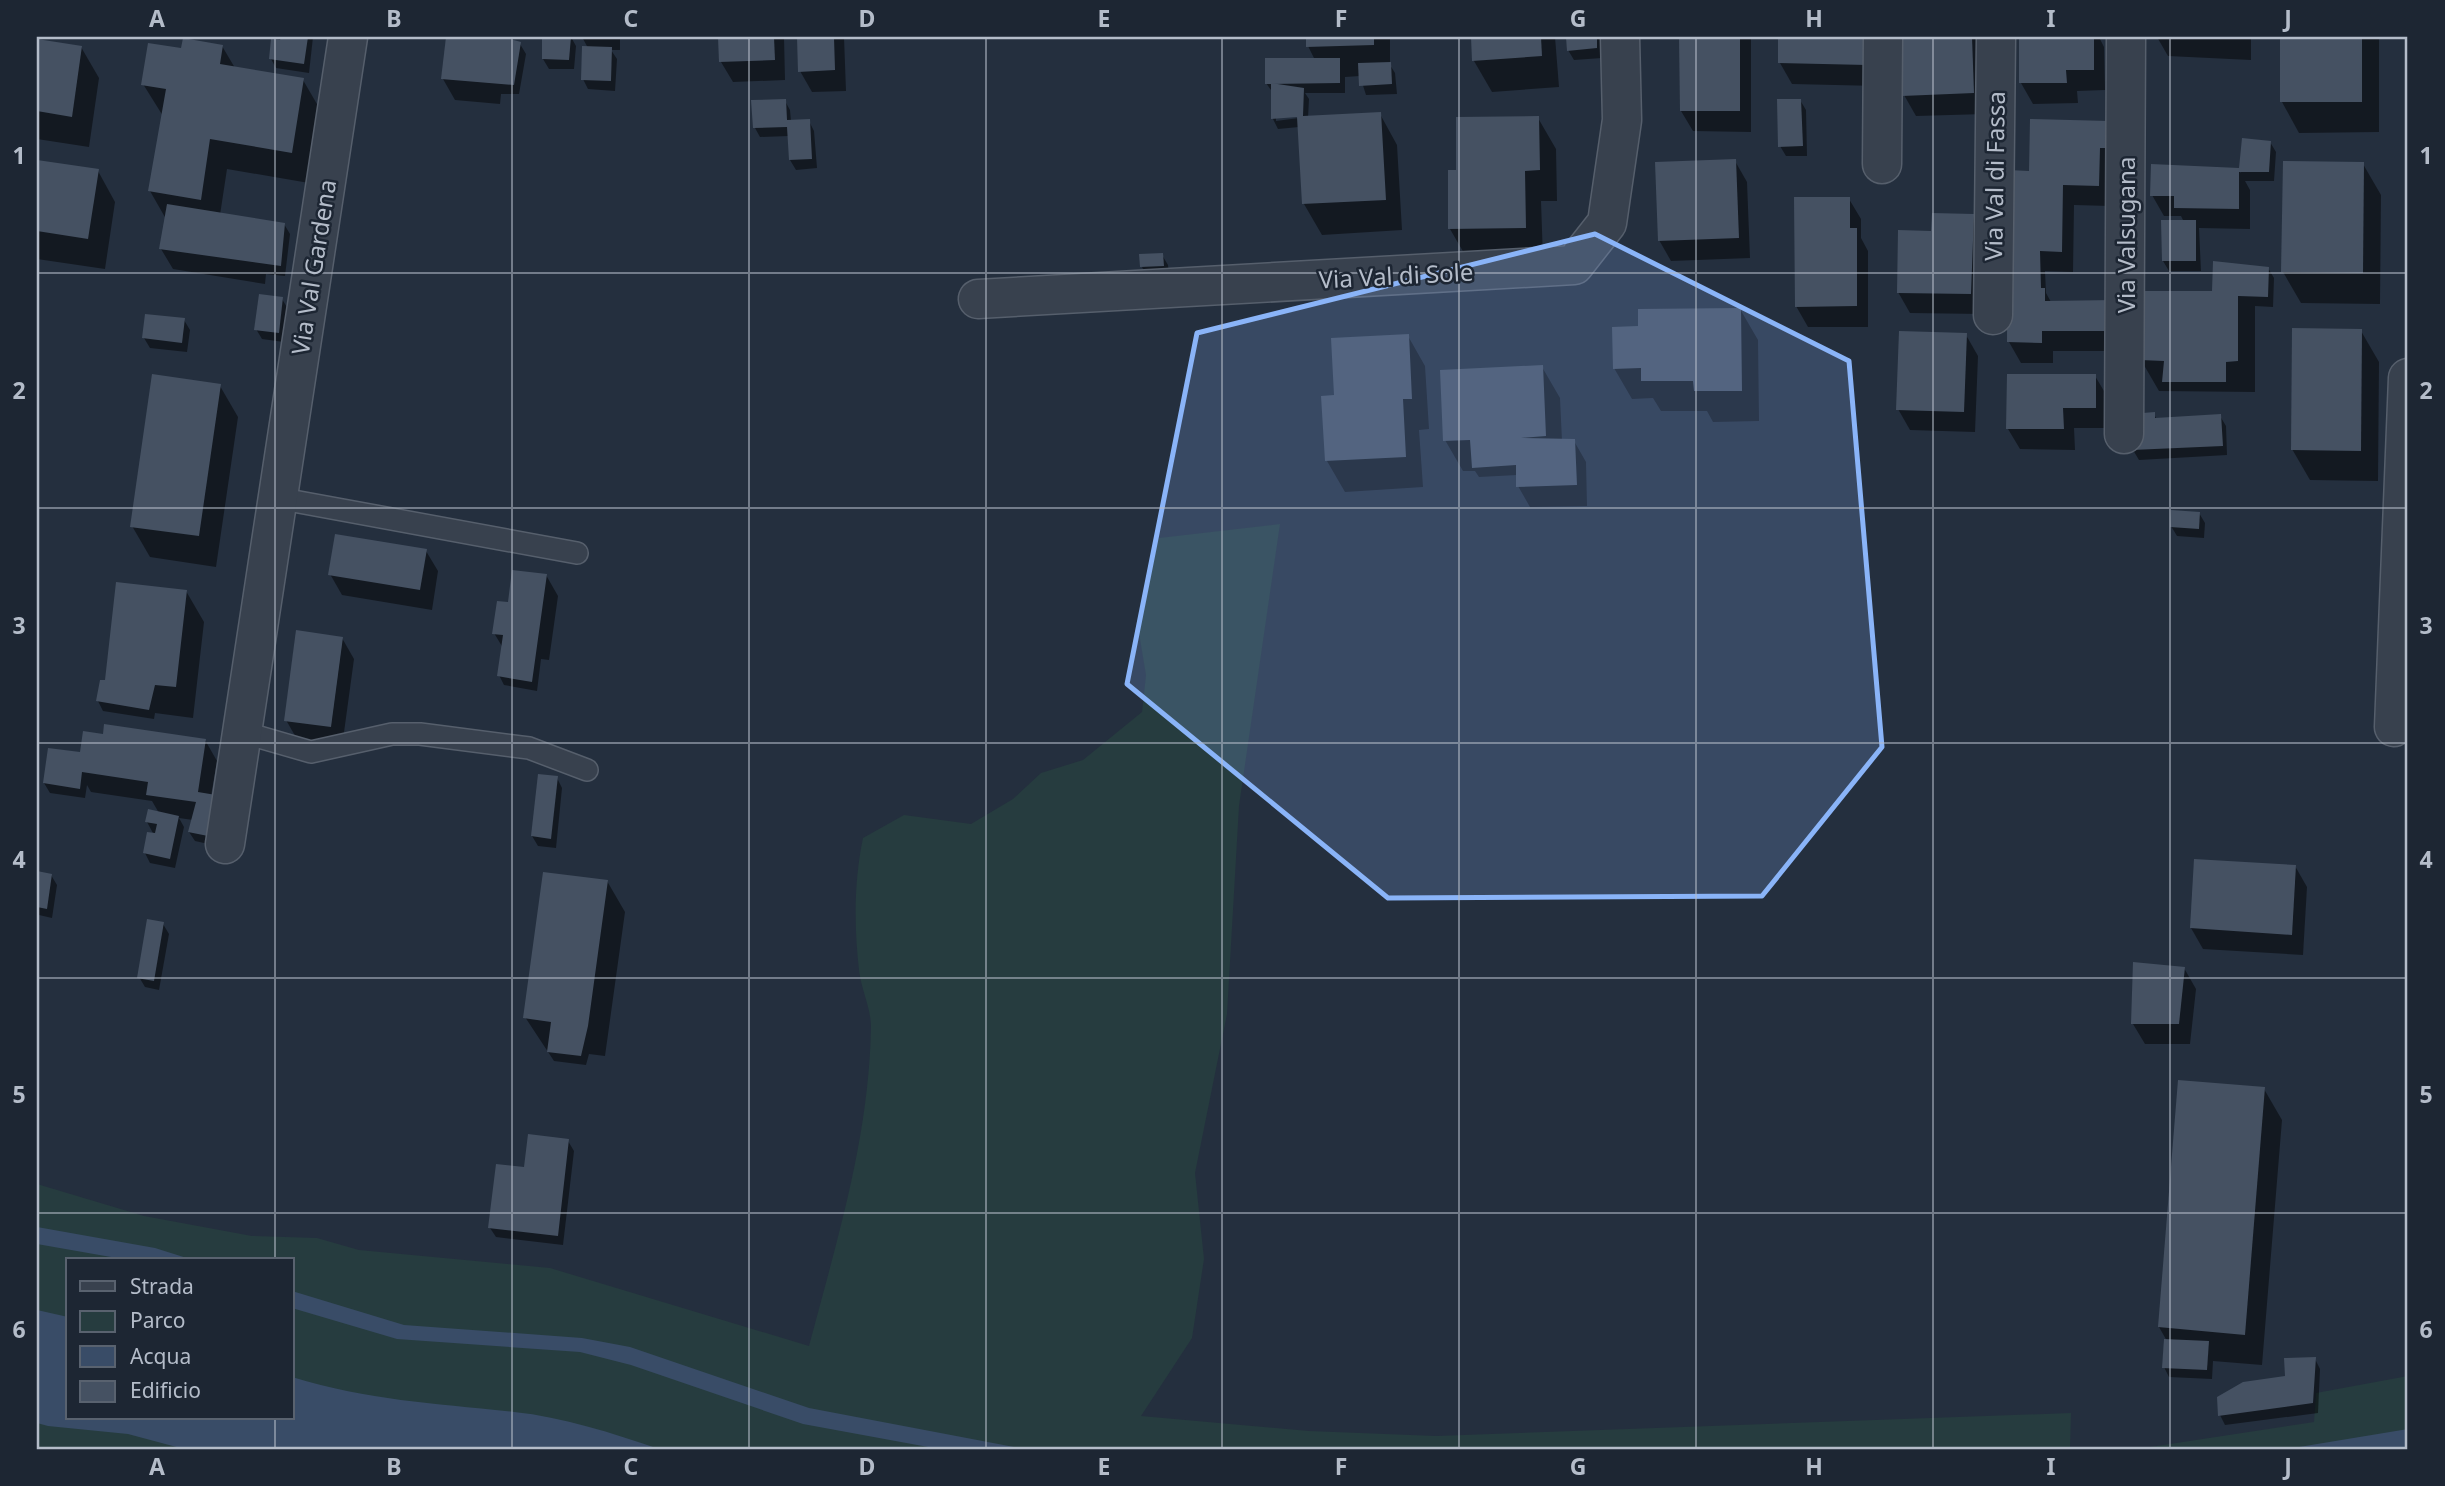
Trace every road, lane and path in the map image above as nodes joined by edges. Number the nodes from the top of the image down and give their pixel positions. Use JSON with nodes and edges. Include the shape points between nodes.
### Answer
{"nodes":[{"id":1,"x":348,"y":37,"type":"edge"},
{"id":2,"x":1620,"y":37,"type":"edge"},
{"id":3,"x":1882,"y":37,"type":"edge"},
{"id":4,"x":1996,"y":37,"type":"edge"},
{"id":5,"x":2126,"y":37,"type":"edge"},
{"id":6,"x":1882,"y":164,"type":"dead end"},
{"id":7,"x":978,"y":299,"type":"dead end"},
{"id":8,"x":1993,"y":316,"type":"dead end"},
{"id":9,"x":2408,"y":378,"type":"edge"},
{"id":10,"x":2124,"y":434,"type":"dead end"},
{"id":11,"x":278,"y":498,"type":"junction"},
{"id":12,"x":577,"y":553,"type":"dead end"},
{"id":13,"x":2394,"y":727,"type":"dead end"},
{"id":14,"x":242,"y":732,"type":"junction"},
{"id":15,"x":587,"y":770,"type":"dead end"},
{"id":16,"x":225,"y":844,"type":"dead end"}],
"edges":[{"from":1,"to":11,"type":"street","name":"Via Val Gardena"},
{"from":2,"to":7,"type":"street","name":"Via Val di Sole","via":[[1622,120],[1606,223],[1574,265]]},
{"from":3,"to":6,"type":"street"},
{"from":4,"to":8,"type":"street","name":"Via Val di Fassa"},
{"from":5,"to":10,"type":"street","name":"Via Valsugana"},
{"from":9,"to":13,"type":"street"},
{"from":11,"to":12,"type":"lane"},
{"from":11,"to":14,"type":"street","name":"Via Val Gardena"},
{"from":14,"to":15,"type":"lane","via":[[312,752],[392,734],[420,734],[528,748]]},
{"from":14,"to":16,"type":"street","name":"Via Val Gardena"}]}
